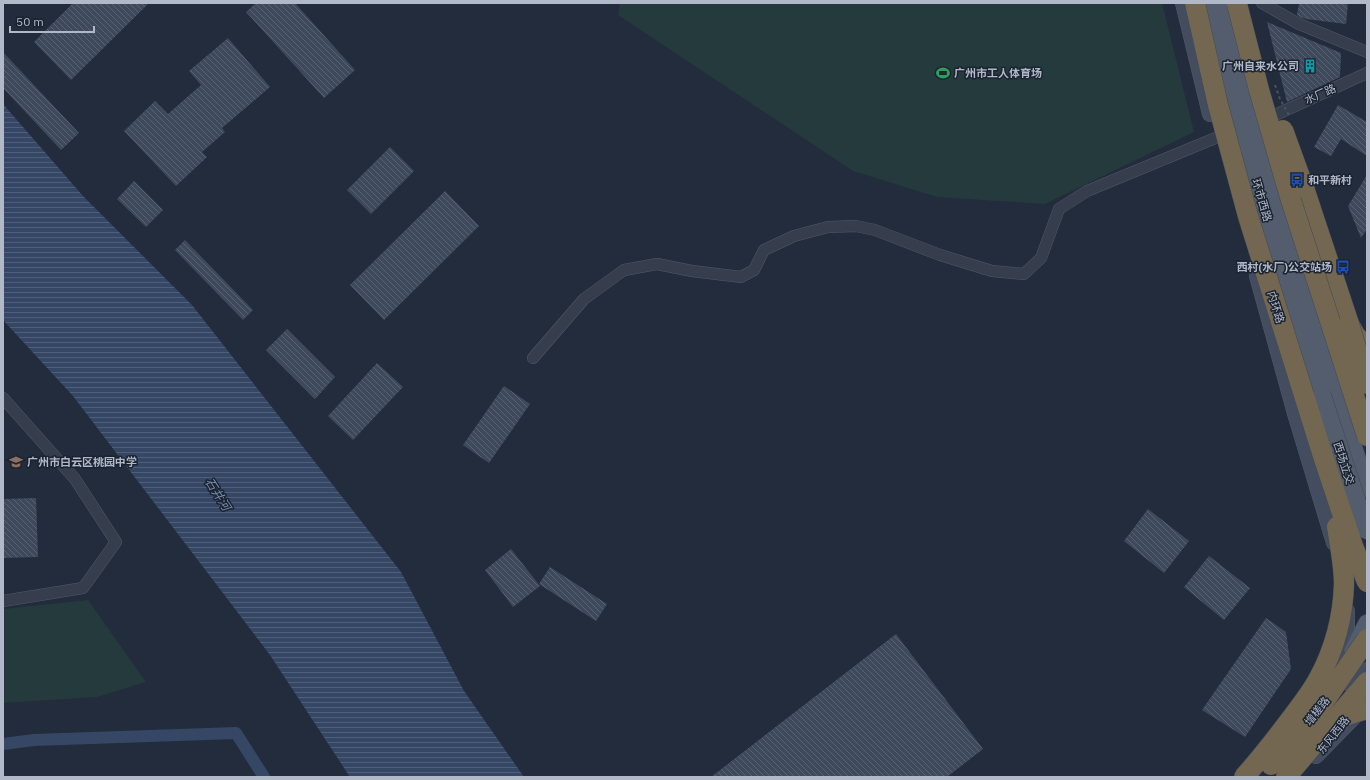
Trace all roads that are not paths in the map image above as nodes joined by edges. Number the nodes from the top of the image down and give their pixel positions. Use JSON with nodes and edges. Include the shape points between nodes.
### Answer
{"nodes":[{"id":1,"x":1183,"y":3,"type":"edge"},
{"id":2,"x":1186,"y":3,"type":"edge"},
{"id":3,"x":1195,"y":3,"type":"edge"},
{"id":4,"x":1210,"y":3,"type":"edge"},
{"id":5,"x":1236,"y":3,"type":"edge"},
{"id":6,"x":1262,"y":3,"type":"edge"},
{"id":7,"x":1218,"y":33,"type":"junction"},
{"id":8,"x":1367,"y":52,"type":"edge"},
{"id":9,"x":1367,"y":73,"type":"edge"},
{"id":10,"x":1273,"y":116,"type":"junction"},
{"id":11,"x":1241,"y":127,"type":"junction"},
{"id":12,"x":1216,"y":137,"type":"junction"},
{"id":13,"x":1263,"y":158,"type":"junction"},
{"id":14,"x":1248,"y":216,"type":"junction"},
{"id":15,"x":1307,"y":301,"type":"junction"},
{"id":16,"x":1272,"y":303,"type":"junction"},
{"id":17,"x":1349,"y":324,"type":"junction"},
{"id":18,"x":1367,"y":348,"type":"edge"},
{"id":19,"x":533,"y":358,"type":"dead end"},
{"id":20,"x":1345,"y":359,"type":"junction"},
{"id":21,"x":1367,"y":384,"type":"edge"},
{"id":22,"x":1329,"y":393,"type":"junction"},
{"id":23,"x":3,"y":398,"type":"edge"},
{"id":24,"x":1367,"y":423,"type":"edge"},
{"id":25,"x":1367,"y":436,"type":"edge"},
{"id":26,"x":1367,"y":489,"type":"edge"},
{"id":27,"x":1346,"y":508,"type":"junction"},
{"id":28,"x":1367,"y":511,"type":"edge"},
{"id":29,"x":1367,"y":532,"type":"edge"},
{"id":30,"x":1367,"y":560,"type":"edge"},
{"id":31,"x":1367,"y":582,"type":"edge"},
{"id":32,"x":3,"y":601,"type":"edge"},
{"id":33,"x":1367,"y":623,"type":"edge"},
{"id":34,"x":1360,"y":643,"type":"edge"},
{"id":35,"x":1343,"y":665,"type":"junction"},
{"id":36,"x":1361,"y":684,"type":"edge"},
{"id":37,"x":1365,"y":709,"type":"edge"},
{"id":38,"x":1316,"y":756,"type":"junction"},
{"id":39,"x":1244,"y":777,"type":"edge"},
{"id":40,"x":1254,"y":777,"type":"edge"},
{"id":41,"x":1261,"y":777,"type":"edge"},
{"id":42,"x":1271,"y":777,"type":"edge"},
{"id":43,"x":1279,"y":777,"type":"edge"},
{"id":44,"x":1286,"y":777,"type":"edge"},
{"id":45,"x":1295,"y":777,"type":"edge"},
{"id":46,"x":1298,"y":777,"type":"edge"}],
"edges":[{"from":1,"to":12,"type":"main road"},
{"from":2,"to":7,"type":"main road"},
{"from":3,"to":14,"type":"highway","name":"内环路","bridge":true,"via":[[1218,105]]},
{"from":4,"to":7,"type":"main road","name":"环市西路"},
{"from":5,"to":10,"type":"main road"},
{"from":5,"to":13,"type":"main road","name":"环市西路","via":[[1247,92]]},
{"from":5,"to":17,"type":"highway","bridge":true,"via":[[1304,188]]},
{"from":5,"to":25,"type":"highway","bridge":true,"via":[[1290,197]]},
{"from":6,"to":8,"type":"street","via":[[1299,24]]},
{"from":7,"to":11,"type":"main road","name":"环市西路"},
{"from":9,"to":10,"type":"street","name":"水厂路"},
{"from":10,"to":13,"type":"main road"},
{"from":10,"to":20,"type":"main road"},
{"from":11,"to":12,"type":"street"},
{"from":11,"to":16,"type":"main road","via":[[1245,186]]},
{"from":11,"to":22,"type":"main road","name":"环市西路","via":[[1260,198]]},
{"from":12,"to":16,"type":"main road"},
{"from":12,"to":19,"type":"street","via":[[1087,191],[1060,209],[1041,258],[1024,274],[992,271],[940,255],[875,230],[856,226],[828,227],[794,236],[764,250],[754,270],[741,277],[657,264],[624,270],[584,299]]},
{"from":13,"to":15,"type":"main road","name":"环市西路"},
{"from":14,"to":31,"type":"highway","name":"内环路","bridge":true,"via":[[1323,456]]},
{"from":14,"to":39,"type":"highway","bridge":true,"via":[[1334,515],[1344,584],[1339,624],[1328,660],[1319,678],[1300,707]]},
{"from":15,"to":20,"type":"main road"},
{"from":15,"to":22,"type":"main road","name":"环市西路"},
{"from":16,"to":27,"type":"main road"},
{"from":16,"to":34,"type":"main road","via":[[1298,424],[1339,562],[1346,602]]},
{"from":17,"to":18,"type":"highway","bridge":true},
{"from":17,"to":21,"type":"highway","bridge":true},
{"from":20,"to":24,"type":"main road"},
{"from":22,"to":26,"type":"main road","name":"西场立交"},
{"from":22,"to":29,"type":"main road","name":"西场立交","bridge":true},
{"from":23,"to":32,"type":"street","via":[[75,479],[116,542],[83,588]]},
{"from":27,"to":28,"type":"main road","via":[[1351,511]]},
{"from":27,"to":30,"type":"main road"},
{"from":33,"to":34,"type":"main road","name":"东风西路"},
{"from":34,"to":35,"type":"main road","name":"东风西路"},
{"from":34,"to":36,"type":"main road"},
{"from":34,"to":41,"type":"highway","name":"增槎路","bridge":true,"via":[[1321,706]]},
{"from":35,"to":36,"type":"main road","name":"东风西路"},
{"from":35,"to":40,"type":"main road","via":[[1320,700]]},
{"from":36,"to":38,"type":"main road","name":"东风西路"},
{"from":36,"to":42,"type":"main road","name":"东风西路"},
{"from":36,"to":43,"type":"main road"},
{"from":36,"to":44,"type":"highway","name":"增槎路","bridge":true},
{"from":37,"to":38,"type":"main road"},
{"from":37,"to":41,"type":"highway","bridge":true,"via":[[1317,728]]},
{"from":37,"to":45,"type":"highway","via":[[1328,740]]},
{"from":38,"to":46,"type":"main road","name":"东风西路"}]}
